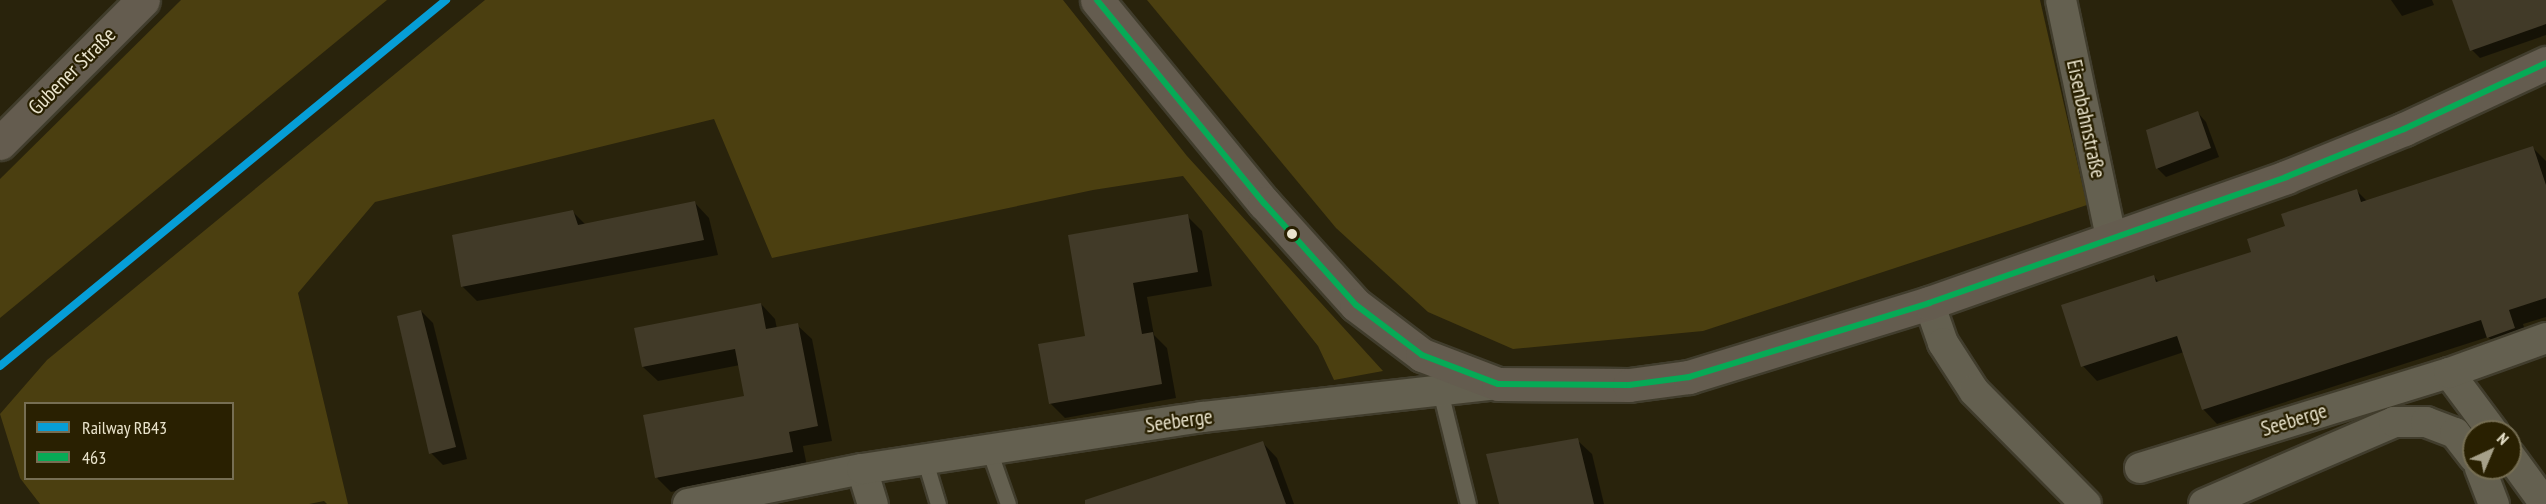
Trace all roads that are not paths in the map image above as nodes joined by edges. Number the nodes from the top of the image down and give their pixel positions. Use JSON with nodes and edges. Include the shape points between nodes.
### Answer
{"nodes":[{"id":1,"x":143,"y":0,"type":"edge"},
{"id":2,"x":1098,"y":0,"type":"edge"},
{"id":3,"x":2061,"y":0,"type":"edge"},
{"id":4,"x":2546,"y":63,"type":"edge"},
{"id":5,"x":0,"y":143,"type":"edge"},
{"id":6,"x":2111,"y":237,"type":"junction"},
{"id":7,"x":1929,"y":303,"type":"junction"},
{"id":8,"x":2546,"y":338,"type":"edge"},
{"id":9,"x":2449,"y":373,"type":"junction"},
{"id":10,"x":1498,"y":384,"type":"junction"},
{"id":11,"x":1440,"y":391,"type":"junction"},
{"id":12,"x":2484,"y":420,"type":"edge"},
{"id":13,"x":2462,"y":442,"type":"edge"},
{"id":14,"x":989,"y":450,"type":"junction"},
{"id":15,"x":925,"y":460,"type":"junction"},
{"id":16,"x":2140,"y":468,"type":"dead end"},
{"id":17,"x":862,"y":469,"type":"junction"},
{"id":18,"x":2522,"y":472,"type":"edge"},
{"id":19,"x":2485,"y":480,"type":"edge"},
{"id":20,"x":688,"y":504,"type":"edge"},
{"id":21,"x":873,"y":504,"type":"edge"},
{"id":22,"x":938,"y":504,"type":"edge"},
{"id":23,"x":1008,"y":504,"type":"edge"},
{"id":24,"x":1468,"y":504,"type":"edge"},
{"id":25,"x":2086,"y":504,"type":"edge"},
{"id":26,"x":2204,"y":504,"type":"edge"},
{"id":27,"x":2494,"y":504,"type":"edge"},
{"id":28,"x":2545,"y":504,"type":"edge"}],
"edges":[{"from":1,"to":5,"type":"main road","name":"Gubener Straße"},
{"from":2,"to":10,"type":"main road","via":[[1264,203],[1356,305],[1422,355]]},
{"from":3,"to":6,"type":"street","name":"Eisenbahnstraße"},
{"from":4,"to":6,"type":"main road","via":[[2404,129],[2286,177]]},
{"from":6,"to":7,"type":"main road"},
{"from":7,"to":10,"type":"main road","via":[[1689,377],[1629,385]]},
{"from":7,"to":25,"type":"street","via":[[1943,343],[1974,391]]},
{"from":8,"to":9,"type":"street","name":"Seeberge"},
{"from":9,"to":12,"type":"street"},
{"from":9,"to":16,"type":"street","name":"Seeberge"},
{"from":10,"to":11,"type":"street","name":"Seeberge"},
{"from":11,"to":14,"type":"street","name":"Seeberge","via":[[1203,417]]},
{"from":11,"to":24,"type":"lane"},
{"from":13,"to":26,"type":"street","name":"Seeberge","via":[[2455,433],[2426,422],[2394,422]]},
{"from":14,"to":15,"type":"street","name":"Seeberge"},
{"from":14,"to":23,"type":"lane"},
{"from":15,"to":17,"type":"street","name":"Seeberge"},
{"from":15,"to":22,"type":"lane"},
{"from":17,"to":20,"type":"street","name":"Seeberge"},
{"from":17,"to":21,"type":"street"},
{"from":18,"to":28,"type":"street"},
{"from":19,"to":27,"type":"street"}]}
